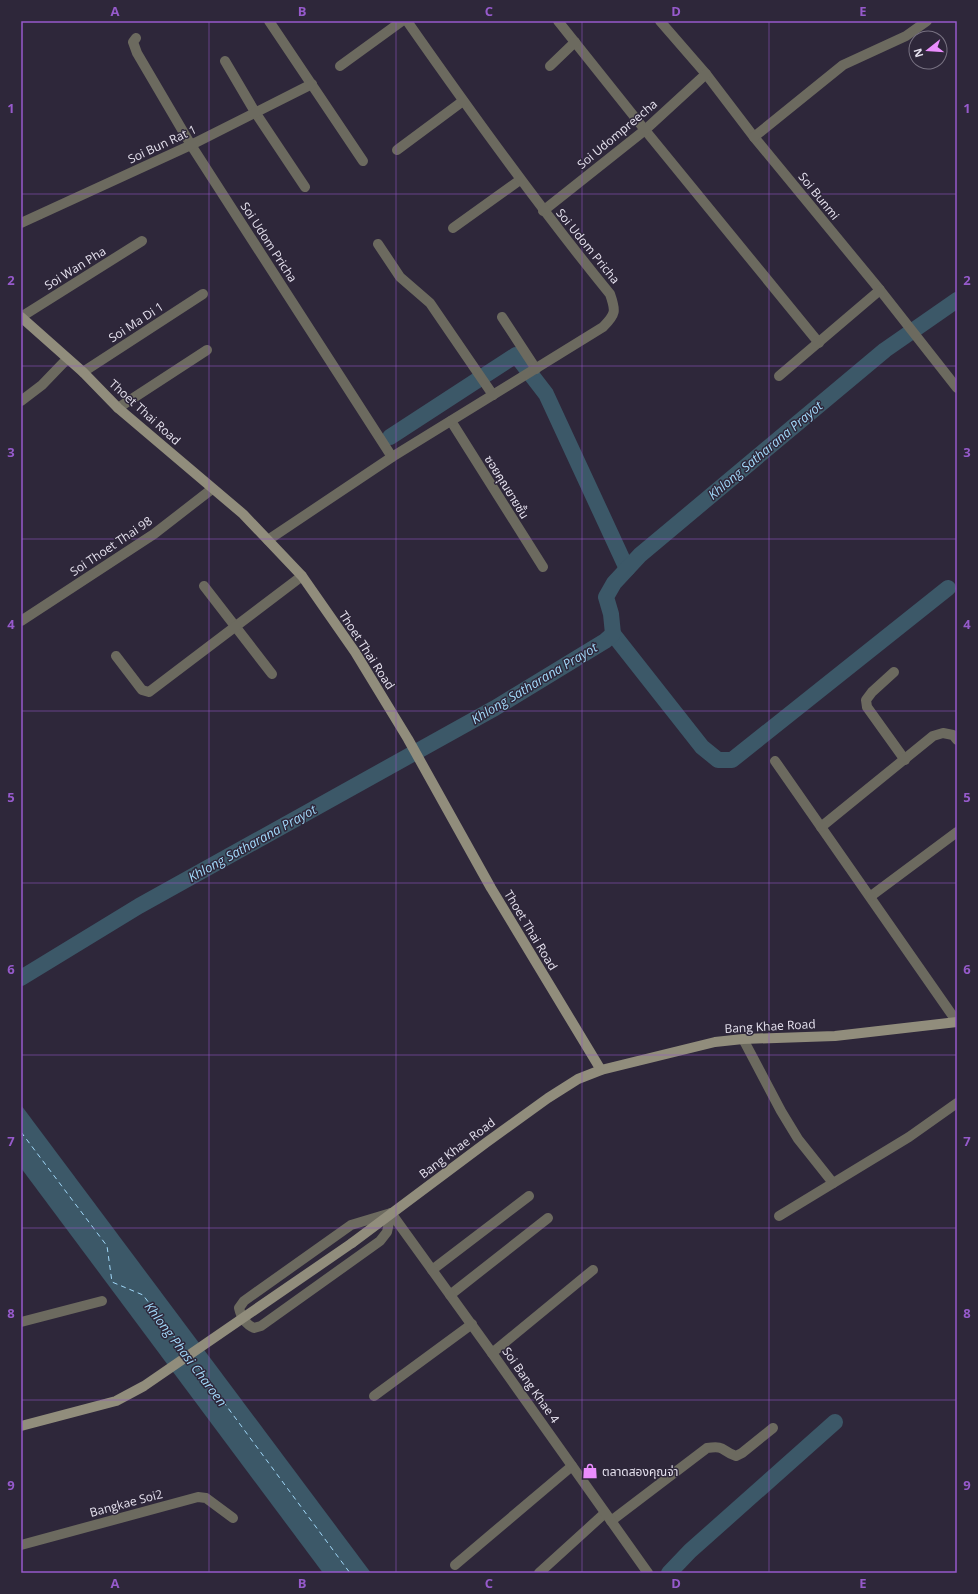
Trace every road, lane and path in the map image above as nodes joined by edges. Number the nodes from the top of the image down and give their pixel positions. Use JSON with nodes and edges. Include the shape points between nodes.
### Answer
{"nodes":[{"id":1,"x":269,"y":21,"type":"edge"},
{"id":2,"x":402,"y":21,"type":"edge"},
{"id":3,"x":407,"y":21,"type":"edge"},
{"id":4,"x":558,"y":21,"type":"edge"},
{"id":5,"x":660,"y":21,"type":"edge"},
{"id":6,"x":927,"y":21,"type":"edge"},
{"id":7,"x":136,"y":38,"type":"dead end"},
{"id":8,"x":575,"y":42,"type":"junction"},
{"id":9,"x":225,"y":61,"type":"dead end"},
{"id":10,"x":340,"y":66,"type":"dead end"},
{"id":11,"x":550,"y":66,"type":"dead end"},
{"id":12,"x":706,"y":74,"type":"junction"},
{"id":13,"x":312,"y":84,"type":"junction"},
{"id":14,"x":463,"y":101,"type":"junction"},
{"id":15,"x":256,"y":112,"type":"junction"},
{"id":16,"x":645,"y":130,"type":"junction"},
{"id":17,"x":754,"y":137,"type":"junction"},
{"id":18,"x":191,"y":145,"type":"junction"},
{"id":19,"x":397,"y":150,"type":"dead end"},
{"id":20,"x":362,"y":161,"type":"dead end"},
{"id":21,"x":520,"y":180,"type":"junction"},
{"id":22,"x":305,"y":187,"type":"dead end"},
{"id":23,"x":543,"y":211,"type":"junction"},
{"id":24,"x":21,"y":223,"type":"edge"},
{"id":25,"x":453,"y":228,"type":"dead end"},
{"id":26,"x":142,"y":241,"type":"dead end"},
{"id":27,"x":378,"y":244,"type":"dead end"},
{"id":28,"x":880,"y":290,"type":"junction"},
{"id":29,"x":203,"y":294,"type":"dead end"},
{"id":30,"x":21,"y":317,"type":"edge"},
{"id":31,"x":502,"y":317,"type":"dead end"},
{"id":32,"x":819,"y":343,"type":"junction"},
{"id":33,"x":207,"y":350,"type":"dead end"},
{"id":34,"x":67,"y":359,"type":"junction"},
{"id":35,"x":536,"y":369,"type":"junction"},
{"id":36,"x":83,"y":372,"type":"junction"},
{"id":37,"x":779,"y":376,"type":"dead end"},
{"id":38,"x":957,"y":388,"type":"edge"},
{"id":39,"x":493,"y":395,"type":"junction"},
{"id":40,"x":21,"y":401,"type":"edge"},
{"id":41,"x":118,"y":408,"type":"junction"},
{"id":42,"x":451,"y":421,"type":"junction"},
{"id":43,"x":392,"y":457,"type":"junction"},
{"id":44,"x":212,"y":489,"type":"junction"},
{"id":45,"x":268,"y":540,"type":"junction"},
{"id":46,"x":543,"y":567,"type":"dead end"},
{"id":47,"x":302,"y":576,"type":"junction"},
{"id":48,"x":204,"y":586,"type":"dead end"},
{"id":49,"x":21,"y":621,"type":"edge"},
{"id":50,"x":235,"y":628,"type":"junction"},
{"id":51,"x":116,"y":656,"type":"dead end"},
{"id":52,"x":894,"y":672,"type":"dead end"},
{"id":53,"x":272,"y":674,"type":"dead end"},
{"id":54,"x":957,"y":740,"type":"edge"},
{"id":55,"x":905,"y":760,"type":"junction"},
{"id":56,"x":775,"y":761,"type":"dead end"},
{"id":57,"x":821,"y":826,"type":"junction"},
{"id":58,"x":957,"y":832,"type":"edge"},
{"id":59,"x":871,"y":896,"type":"junction"},
{"id":60,"x":957,"y":1022,"type":"edge"},
{"id":61,"x":743,"y":1039,"type":"junction"},
{"id":62,"x":600,"y":1070,"type":"junction"},
{"id":63,"x":957,"y":1103,"type":"edge"},
{"id":64,"x":834,"y":1183,"type":"junction"},
{"id":65,"x":529,"y":1196,"type":"dead end"},
{"id":66,"x":391,"y":1214,"type":"junction"},
{"id":67,"x":779,"y":1216,"type":"dead end"},
{"id":68,"x":548,"y":1218,"type":"dead end"},
{"id":69,"x":432,"y":1270,"type":"junction"},
{"id":70,"x":593,"y":1270,"type":"dead end"},
{"id":71,"x":450,"y":1295,"type":"junction"},
{"id":72,"x":102,"y":1301,"type":"dead end"},
{"id":73,"x":21,"y":1322,"type":"edge"},
{"id":74,"x":472,"y":1324,"type":"junction"},
{"id":75,"x":492,"y":1353,"type":"junction"},
{"id":76,"x":374,"y":1396,"type":"dead end"},
{"id":77,"x":21,"y":1426,"type":"edge"},
{"id":78,"x":772,"y":1428,"type":"dead end"},
{"id":79,"x":572,"y":1466,"type":"junction"},
{"id":80,"x":608,"y":1517,"type":"junction"},
{"id":81,"x":233,"y":1518,"type":"dead end"},
{"id":82,"x":21,"y":1545,"type":"edge"},
{"id":83,"x":455,"y":1565,"type":"dead end"},
{"id":84,"x":646,"y":1570,"type":"edge"},
{"id":85,"x":539,"y":1573,"type":"edge"}],
"edges":[{"from":1,"to":13,"type":"street"},
{"from":2,"to":10,"type":"street"},
{"from":3,"to":14,"type":"street","name":"Soi Udom Pricha"},
{"from":4,"to":8,"type":"street"},
{"from":5,"to":12,"type":"street","name":"Soi Bunmi"},
{"from":6,"to":17,"type":"street","via":[[906,36],[843,65]]},
{"from":7,"to":18,"type":"street","name":"Soi Udom Pricha","via":[[133,42],[137,53]]},
{"from":8,"to":11,"type":"street"},
{"from":8,"to":16,"type":"street"},
{"from":9,"to":15,"type":"street"},
{"from":12,"to":16,"type":"street","name":"Soi Udompreecha"},
{"from":12,"to":17,"type":"street","name":"Soi Bunmi"},
{"from":13,"to":15,"type":"street","name":"Soi Bun Rat 1"},
{"from":13,"to":20,"type":"street"},
{"from":14,"to":19,"type":"street"},
{"from":14,"to":21,"type":"street","name":"Soi Udom Pricha"},
{"from":15,"to":18,"type":"street","name":"Soi Bun Rat 1"},
{"from":15,"to":22,"type":"street"},
{"from":16,"to":23,"type":"street","name":"Soi Udompreecha"},
{"from":16,"to":32,"type":"street"},
{"from":17,"to":28,"type":"street","name":"Soi Bunmi"},
{"from":18,"to":24,"type":"street","name":"Soi Bun Rat 1"},
{"from":18,"to":43,"type":"street","name":"Soi Udom Pricha"},
{"from":21,"to":23,"type":"street","name":"Soi Udom Pricha"},
{"from":21,"to":25,"type":"street"},
{"from":23,"to":35,"type":"street","name":"Soi Udom Pricha","via":[[610,294],[615,309],[611,319],[603,327]]},
{"from":26,"to":30,"type":"street","name":"Soi Wan Pha"},
{"from":27,"to":39,"type":"street","via":[[400,277],[430,303]]},
{"from":28,"to":32,"type":"street"},
{"from":28,"to":38,"type":"street","name":"Soi Bunmi"},
{"from":29,"to":36,"type":"street","name":"Soi Ma Di 1"},
{"from":30,"to":34,"type":"main road","name":"Thoet Thai Road"},
{"from":31,"to":35,"type":"street"},
{"from":32,"to":37,"type":"street"},
{"from":33,"to":41,"type":"street"},
{"from":34,"to":36,"type":"main road","name":"Thoet Thai Road"},
{"from":34,"to":40,"type":"street","via":[[42,385]]},
{"from":35,"to":39,"type":"street","name":"Soi Udom Pricha"},
{"from":36,"to":41,"type":"main road","name":"Thoet Thai Road"},
{"from":39,"to":42,"type":"street","name":"Soi Udom Pricha"},
{"from":41,"to":44,"type":"main road","name":"Thoet Thai Road"},
{"from":42,"to":43,"type":"street","name":"Soi Udom Pricha"},
{"from":42,"to":46,"type":"street","name":"ซอยคุณยายชั้น"},
{"from":43,"to":45,"type":"street","name":"Soi Udom Pricha"},
{"from":44,"to":45,"type":"main road","name":"Thoet Thai Road","via":[[243,514]]},
{"from":44,"to":49,"type":"street","name":"Soi Thoet Thai 98","via":[[154,534]]},
{"from":45,"to":47,"type":"main road","name":"Thoet Thai Road"},
{"from":47,"to":50,"type":"street"},
{"from":47,"to":62,"type":"main road","name":"Thoet Thai Road","via":[[355,652],[408,739],[491,888]]},
{"from":48,"to":50,"type":"street"},
{"from":50,"to":51,"type":"street","via":[[149,692],[142,690]]},
{"from":50,"to":53,"type":"street"},
{"from":52,"to":55,"type":"street","via":[[866,700],[867,707]]},
{"from":54,"to":55,"type":"street","via":[[953,735],[943,733],[933,736]]},
{"from":55,"to":57,"type":"street"},
{"from":56,"to":57,"type":"street"},
{"from":57,"to":59,"type":"street"},
{"from":58,"to":59,"type":"street"},
{"from":59,"to":60,"type":"street"},
{"from":60,"to":61,"type":"main road","name":"Bang Khae Road","via":[[835,1036]]},
{"from":61,"to":62,"type":"main road","name":"Bang Khae Road","via":[[701,1045]]},
{"from":61,"to":64,"type":"street","via":[[798,1139]]},
{"from":62,"to":66,"type":"main road","name":"Bang Khae Road","via":[[578,1079],[548,1098]]},
{"from":63,"to":64,"type":"street","via":[[909,1137]]},
{"from":64,"to":67,"type":"street"},
{"from":65,"to":69,"type":"street"},
{"from":66,"to":66,"type":"street","via":[[387,1232],[380,1241],[261,1326],[254,1328],[248,1325],[240,1315],[239,1308],[244,1301],[351,1225]]},
{"from":66,"to":69,"type":"street","name":"Soi Bang Khae 4"},
{"from":66,"to":77,"type":"main road","name":"Bang Khae Road","bridge":true,"via":[[144,1386],[116,1401]]},
{"from":68,"to":71,"type":"street"},
{"from":69,"to":71,"type":"street","name":"Soi Bang Khae 4"},
{"from":70,"to":75,"type":"street"},
{"from":71,"to":74,"type":"street","name":"Soi Bang Khae 4"},
{"from":72,"to":73,"type":"street"},
{"from":74,"to":75,"type":"street","name":"Soi Bang Khae 4"},
{"from":74,"to":76,"type":"street"},
{"from":75,"to":79,"type":"street","name":"Soi Bang Khae 4"},
{"from":78,"to":80,"type":"street","via":[[736,1456],[729,1454],[722,1447],[707,1448]]},
{"from":79,"to":80,"type":"street","name":"Soi Bang Khae 4"},
{"from":79,"to":83,"type":"street"},
{"from":80,"to":84,"type":"street","name":"Soi Bang Khae 4"},
{"from":80,"to":85,"type":"street"},
{"from":81,"to":82,"type":"street","name":"Bangkae Soi2","via":[[206,1498],[198,1497]]}]}
